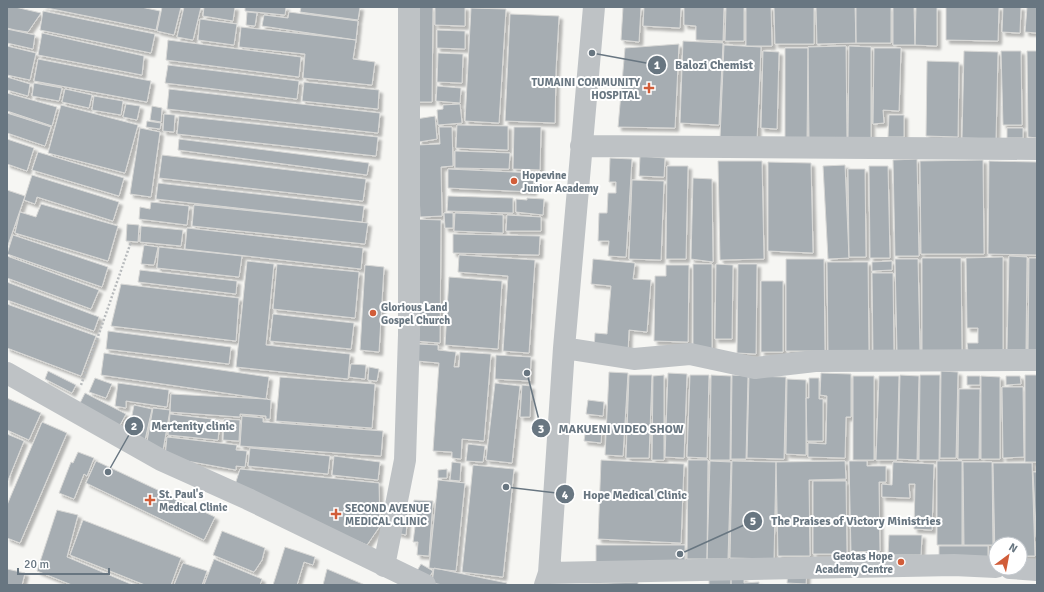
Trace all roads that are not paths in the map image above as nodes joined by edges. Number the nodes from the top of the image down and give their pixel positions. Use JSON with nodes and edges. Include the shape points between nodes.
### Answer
{"nodes":[{"id":1,"x":410,"y":7,"type":"edge"},
{"id":2,"x":594,"y":7,"type":"edge"},
{"id":3,"x":581,"y":146,"type":"junction"},
{"id":4,"x":1037,"y":149,"type":"edge"},
{"id":5,"x":564,"y":348,"type":"junction"},
{"id":6,"x":1037,"y":360,"type":"edge"},
{"id":7,"x":7,"y":373,"type":"edge"},
{"id":8,"x":384,"y":566,"type":"junction"},
{"id":9,"x":988,"y":567,"type":"edge"},
{"id":10,"x":547,"y":579,"type":"edge"},
{"id":11,"x":424,"y":585,"type":"edge"}],
"edges":[{"from":1,"to":8,"type":"street","via":[[409,336],[405,460]]},
{"from":2,"to":3,"type":"street"},
{"from":3,"to":4,"type":"street"},
{"from":3,"to":5,"type":"street"},
{"from":5,"to":6,"type":"street","via":[[634,360],[690,354],[755,368],[815,361]]},
{"from":5,"to":10,"type":"street"},
{"from":7,"to":8,"type":"street","via":[[161,460],[248,499]]},
{"from":8,"to":11,"type":"street"},
{"from":9,"to":10,"type":"street","via":[[954,565]]}]}
